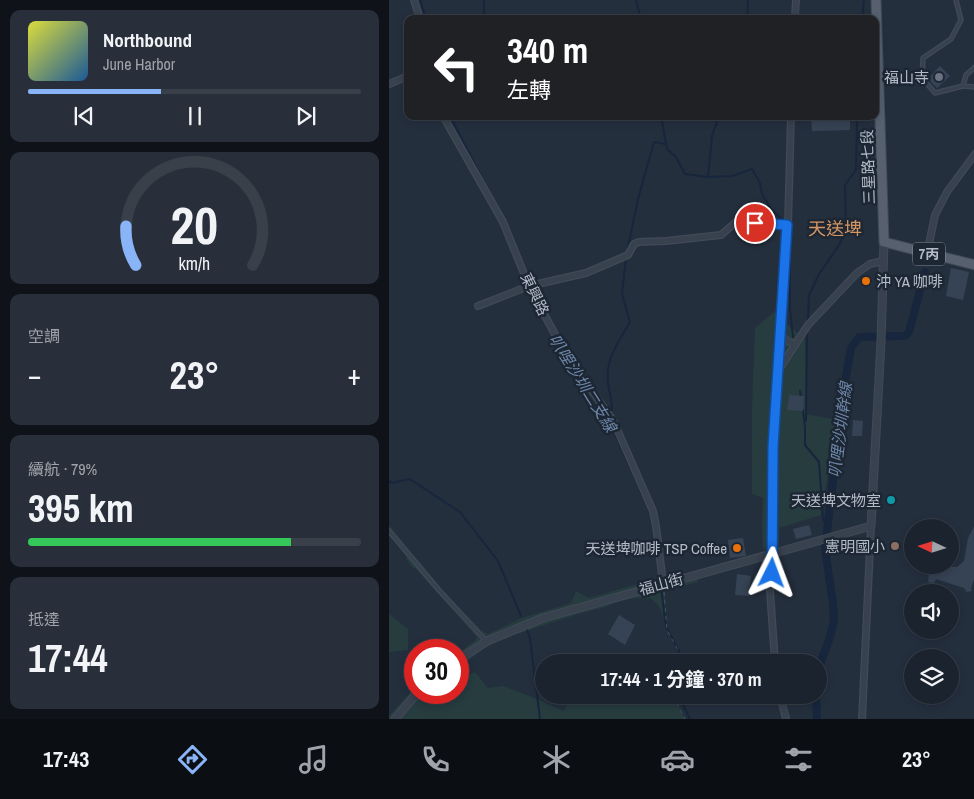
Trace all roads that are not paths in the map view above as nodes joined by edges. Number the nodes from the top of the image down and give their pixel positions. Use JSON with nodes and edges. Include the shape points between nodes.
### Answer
{"nodes":[{"id":1,"x":414,"y":0,"type":"edge"},
{"id":2,"x":796,"y":0,"type":"edge"},
{"id":3,"x":876,"y":0,"type":"edge"},
{"id":4,"x":956,"y":0,"type":"edge"},
{"id":5,"x":419,"y":15,"type":"edge"},
{"id":6,"x":795,"y":15,"type":"edge"},
{"id":7,"x":876,"y":15,"type":"edge"},
{"id":8,"x":974,"y":67,"type":"edge"},
{"id":9,"x":879,"y":76,"type":"edge"},
{"id":10,"x":404,"y":78,"type":"edge"},
{"id":11,"x":922,"y":78,"type":"junction"},
{"id":12,"x":389,"y":84,"type":"edge"},
{"id":13,"x":963,"y":86,"type":"junction"},
{"id":14,"x":974,"y":87,"type":"edge"},
{"id":15,"x":879,"y":104,"type":"edge"},
{"id":16,"x":445,"y":120,"type":"edge"},
{"id":17,"x":791,"y":120,"type":"edge"},
{"id":18,"x":974,"y":154,"type":"edge"},
{"id":19,"x":787,"y":225,"type":"junction"},
{"id":20,"x":884,"y":242,"type":"junction"},
{"id":21,"x":927,"y":254,"type":"junction"},
{"id":22,"x":883,"y":261,"type":"junction"},
{"id":23,"x":974,"y":266,"type":"edge"},
{"id":24,"x":529,"y":286,"type":"junction"},
{"id":25,"x":477,"y":306,"type":"dead end"},
{"id":26,"x":781,"y":334,"type":"junction"},
{"id":27,"x":795,"y":345,"type":"junction"},
{"id":28,"x":779,"y":370,"type":"junction"},
{"id":29,"x":871,"y":526,"type":"junction"},
{"id":30,"x":389,"y":531,"type":"edge"},
{"id":31,"x":773,"y":554,"type":"junction"},
{"id":32,"x":663,"y":583,"type":"junction"},
{"id":33,"x":487,"y":641,"type":"junction"},
{"id":34,"x":469,"y":653,"type":"edge"},
{"id":35,"x":775,"y":654,"type":"edge"},
{"id":36,"x":408,"y":704,"type":"edge"},
{"id":37,"x":782,"y":704,"type":"edge"},
{"id":38,"x":395,"y":719,"type":"edge"},
{"id":39,"x":786,"y":719,"type":"edge"},
{"id":40,"x":862,"y":719,"type":"edge"}],
"edges":[{"from":1,"to":5,"type":"street"},
{"from":2,"to":6,"type":"street"},
{"from":3,"to":7,"type":"main road","name":"三星路七段"},
{"from":4,"to":11,"type":"lane","via":[[961,20],[951,39],[923,58]]},
{"from":8,"to":13,"type":"lane","via":[[966,75]]},
{"from":9,"to":11,"type":"lane"},
{"from":10,"to":12,"type":"street"},
{"from":11,"to":13,"type":"lane","via":[[935,93]]},
{"from":13,"to":14,"type":"lane"},
{"from":15,"to":20,"type":"main road","name":"三星路七段"},
{"from":16,"to":24,"type":"street","name":"東興路","via":[[503,222]]},
{"from":17,"to":19,"type":"street"},
{"from":18,"to":21,"type":"street","via":[[935,215]]},
{"from":19,"to":24,"type":"street","via":[[736,222],[721,235],[639,242],[634,244],[628,255],[586,273]]},
{"from":19,"to":26,"type":"street"},
{"from":20,"to":21,"type":"main road","number":"7丙"},
{"from":20,"to":22,"type":"street"},
{"from":21,"to":23,"type":"main road","number":"7丙"},
{"from":22,"to":27,"type":"street","via":[[870,264],[857,273],[808,325]]},
{"from":22,"to":29,"type":"street"},
{"from":24,"to":25,"type":"street"},
{"from":24,"to":32,"type":"street","name":"東興路","via":[[567,355],[613,420],[653,511]]},
{"from":26,"to":27,"type":"street"},
{"from":26,"to":28,"type":"street"},
{"from":27,"to":28,"type":"street"},
{"from":28,"to":31,"type":"street","via":[[773,447]]},
{"from":29,"to":31,"type":"street","name":"福山街"},
{"from":29,"to":40,"type":"street"},
{"from":30,"to":33,"type":"lane"},
{"from":31,"to":32,"type":"street","name":"福山街"},
{"from":31,"to":35,"type":"street","via":[[771,591]]},
{"from":32,"to":33,"type":"street","name":"福山街","via":[[552,615]]},
{"from":33,"to":34,"type":"street","name":"福山街"},
{"from":36,"to":38,"type":"street"},
{"from":37,"to":39,"type":"street"}]}
